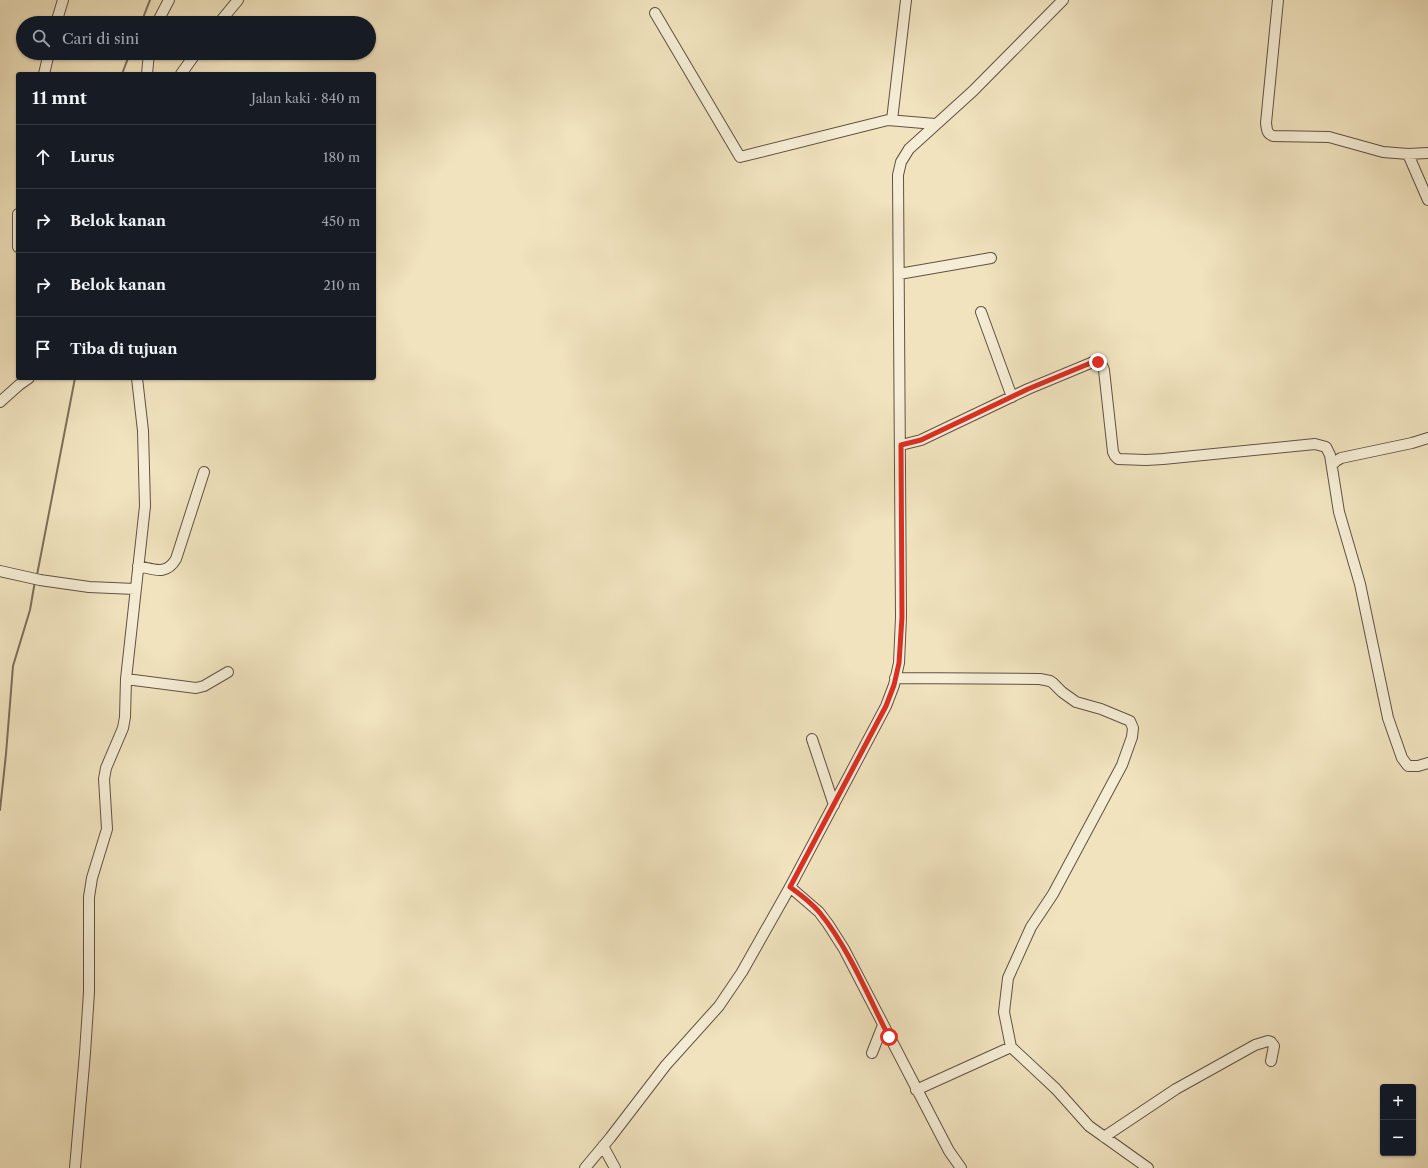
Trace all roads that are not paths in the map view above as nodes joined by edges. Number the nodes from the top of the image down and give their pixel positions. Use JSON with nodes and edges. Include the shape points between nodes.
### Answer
{"nodes":[{"id":1,"x":63,"y":0,"type":"edge"},
{"id":2,"x":169,"y":0,"type":"edge"},
{"id":3,"x":238,"y":0,"type":"edge"},
{"id":4,"x":906,"y":0,"type":"edge"},
{"id":5,"x":1063,"y":0,"type":"edge"},
{"id":6,"x":1278,"y":0,"type":"edge"},
{"id":7,"x":655,"y":13,"type":"dead end"},
{"id":8,"x":58,"y":16,"type":"edge"},
{"id":9,"x":161,"y":16,"type":"edge"},
{"id":10,"x":225,"y":16,"type":"edge"},
{"id":11,"x":47,"y":60,"type":"edge"},
{"id":12,"x":148,"y":60,"type":"edge"},
{"id":13,"x":191,"y":60,"type":"edge"},
{"id":14,"x":44,"y":72,"type":"edge"},
{"id":15,"x":147,"y":72,"type":"edge"},
{"id":16,"x":182,"y":72,"type":"edge"},
{"id":17,"x":892,"y":120,"type":"junction"},
{"id":18,"x":935,"y":124,"type":"junction"},
{"id":19,"x":1428,"y":153,"type":"edge"},
{"id":20,"x":1408,"y":154,"type":"junction"},
{"id":21,"x":1428,"y":200,"type":"edge"},
{"id":22,"x":991,"y":258,"type":"dead end"},
{"id":23,"x":899,"y":274,"type":"junction"},
{"id":24,"x":981,"y":312,"type":"dead end"},
{"id":25,"x":26,"y":380,"type":"edge"},
{"id":26,"x":137,"y":380,"type":"edge"},
{"id":27,"x":1012,"y":397,"type":"junction"},
{"id":28,"x":0,"y":402,"type":"edge"},
{"id":29,"x":1428,"y":438,"type":"edge"},
{"id":30,"x":901,"y":445,"type":"junction"},
{"id":31,"x":1332,"y":465,"type":"junction"},
{"id":32,"x":204,"y":472,"type":"dead end"},
{"id":33,"x":138,"y":566,"type":"junction"},
{"id":34,"x":0,"y":571,"type":"edge"},
{"id":35,"x":136,"y":589,"type":"junction"},
{"id":36,"x":228,"y":672,"type":"dead end"},
{"id":37,"x":895,"y":678,"type":"junction"},
{"id":38,"x":126,"y":679,"type":"junction"},
{"id":39,"x":812,"y":739,"type":"dead end"},
{"id":40,"x":1428,"y":763,"type":"edge"},
{"id":41,"x":834,"y":806,"type":"junction"},
{"id":42,"x":790,"y":887,"type":"junction"},
{"id":43,"x":883,"y":1025,"type":"junction"},
{"id":44,"x":1011,"y":1047,"type":"junction"},
{"id":45,"x":872,"y":1053,"type":"dead end"},
{"id":46,"x":1271,"y":1061,"type":"dead end"},
{"id":47,"x":916,"y":1090,"type":"junction"},
{"id":48,"x":1104,"y":1137,"type":"junction"},
{"id":49,"x":603,"y":1146,"type":"junction"},
{"id":50,"x":76,"y":1168,"type":"edge"},
{"id":51,"x":584,"y":1168,"type":"edge"},
{"id":52,"x":615,"y":1168,"type":"edge"},
{"id":53,"x":961,"y":1168,"type":"edge"},
{"id":54,"x":1148,"y":1168,"type":"edge"}],
"edges":[{"from":1,"to":8,"type":"street"},
{"from":2,"to":9,"type":"street"},
{"from":3,"to":10,"type":"street"},
{"from":4,"to":17,"type":"street"},
{"from":5,"to":18,"type":"street","via":[[973,91]]},
{"from":6,"to":20,"type":"street","via":[[1266,122],[1268,134],[1329,137],[1382,152]]},
{"from":7,"to":17,"type":"street","via":[[740,157]]},
{"from":11,"to":14,"type":"street"},
{"from":12,"to":15,"type":"street"},
{"from":13,"to":16,"type":"street"},
{"from":17,"to":18,"type":"street"},
{"from":18,"to":23,"type":"street","via":[[909,149],[901,162],[898,176]]},
{"from":19,"to":20,"type":"street"},
{"from":20,"to":21,"type":"street"},
{"from":22,"to":23,"type":"street"},
{"from":23,"to":30,"type":"street"},
{"from":24,"to":27,"type":"street"},
{"from":25,"to":28,"type":"street"},
{"from":26,"to":33,"type":"street","via":[[143,431],[145,506]]},
{"from":27,"to":30,"type":"street","via":[[921,440]]},
{"from":27,"to":31,"type":"street","via":[[1098,362],[1104,370],[1113,452],[1118,458],[1164,459],[1315,444],[1326,447]]},
{"from":29,"to":31,"type":"street","via":[[1341,458]]},
{"from":30,"to":37,"type":"street","via":[[902,617],[899,663]]},
{"from":31,"to":40,"type":"street","via":[[1339,512],[1360,584],[1381,690],[1394,739],[1408,766]]},
{"from":32,"to":33,"type":"street","via":[[172,566],[162,570]]},
{"from":33,"to":35,"type":"street"},
{"from":34,"to":35,"type":"street","via":[[89,587]]},
{"from":35,"to":38,"type":"street"},
{"from":36,"to":38,"type":"street","via":[[196,688]]},
{"from":37,"to":41,"type":"street","via":[[886,706]]},
{"from":37,"to":44,"type":"street","via":[[1050,681],[1076,702],[1130,721],[1133,728],[1122,764],[1053,894],[1031,927],[1008,978],[1004,1012]]},
{"from":38,"to":50,"type":"street","via":[[123,728],[104,778],[107,829],[89,897],[89,992]]},
{"from":39,"to":41,"type":"street"},
{"from":41,"to":42,"type":"street"},
{"from":42,"to":43,"type":"street","via":[[809,902],[828,924]]},
{"from":42,"to":49,"type":"street","via":[[742,972],[719,1006],[666,1065]]},
{"from":43,"to":45,"type":"street"},
{"from":43,"to":47,"type":"street"},
{"from":44,"to":47,"type":"street"},
{"from":44,"to":48,"type":"street","via":[[1056,1089],[1089,1126]]},
{"from":46,"to":48,"type":"street","via":[[1274,1046],[1271,1042],[1255,1045],[1176,1089]]},
{"from":47,"to":53,"type":"street"},
{"from":48,"to":54,"type":"street"},
{"from":49,"to":51,"type":"street"},
{"from":49,"to":52,"type":"street"}]}
